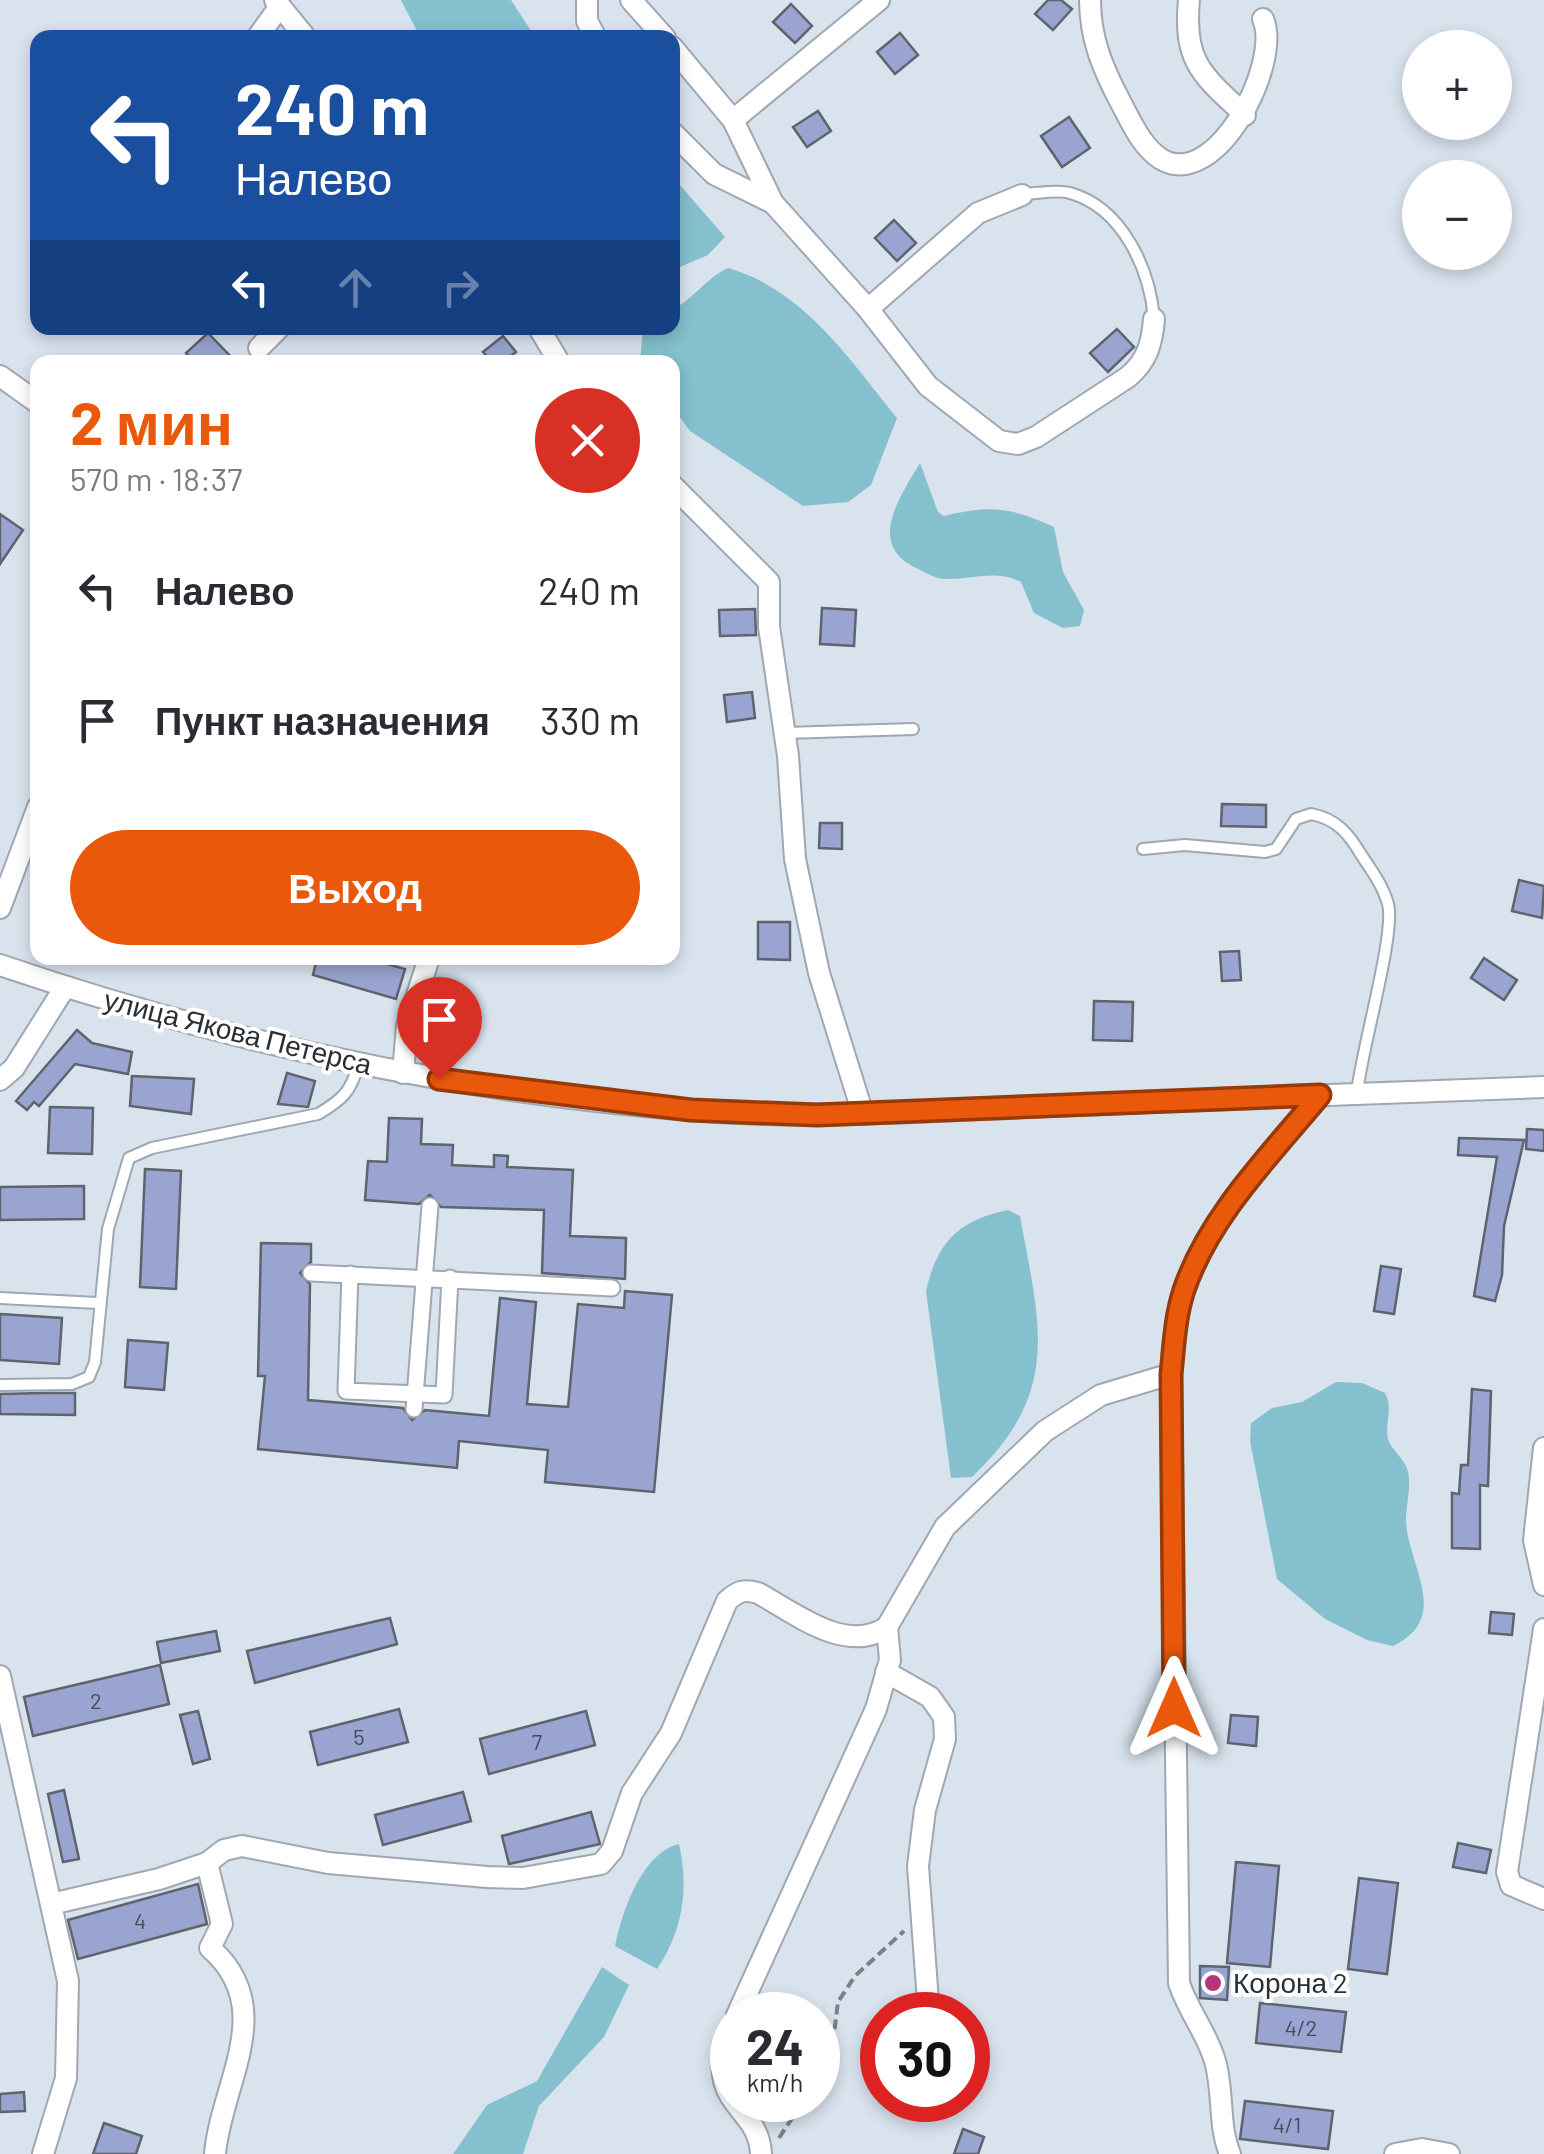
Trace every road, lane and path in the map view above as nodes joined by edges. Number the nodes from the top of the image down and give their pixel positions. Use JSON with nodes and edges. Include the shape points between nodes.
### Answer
{"nodes":[{"id":1,"x":587,"y":0,"type":"edge"},
{"id":2,"x":631,"y":0,"type":"edge"},
{"id":3,"x":880,"y":0,"type":"edge"},
{"id":4,"x":1090,"y":0,"type":"edge"},
{"id":5,"x":1189,"y":0,"type":"edge"},
{"id":6,"x":277,"y":3,"type":"edge"},
{"id":7,"x":1263,"y":19,"type":"dead end"},
{"id":8,"x":262,"y":30,"type":"edge"},
{"id":9,"x":299,"y":30,"type":"edge"},
{"id":10,"x":592,"y":30,"type":"edge"},
{"id":11,"x":657,"y":30,"type":"edge"},
{"id":12,"x":680,"y":57,"type":"edge"},
{"id":13,"x":1245,"y":114,"type":"junction"},
{"id":14,"x":733,"y":120,"type":"junction"},
{"id":15,"x":680,"y":140,"type":"edge"},
{"id":16,"x":1022,"y":194,"type":"joint"},
{"id":17,"x":773,"y":203,"type":"junction"},
{"id":18,"x":868,"y":309,"type":"junction"},
{"id":19,"x":1154,"y":319,"type":"joint"},
{"id":20,"x":273,"y":335,"type":"edge"},
{"id":21,"x":259,"y":348,"type":"dead end"},
{"id":22,"x":0,"y":376,"type":"edge"},
{"id":23,"x":30,"y":397,"type":"edge"},
{"id":24,"x":680,"y":492,"type":"edge"},
{"id":25,"x":913,"y":729,"type":"dead end"},
{"id":26,"x":786,"y":733,"type":"junction"},
{"id":27,"x":30,"y":828,"type":"edge"},
{"id":28,"x":1144,"y":849,"type":"dead end"},
{"id":29,"x":0,"y":908,"type":"edge"},
{"id":30,"x":0,"y":965,"type":"edge"},
{"id":31,"x":427,"y":965,"type":"edge"},
{"id":32,"x":65,"y":987,"type":"junction"},
{"id":33,"x":358,"y":1064,"type":"junction"},
{"id":34,"x":403,"y":1073,"type":"junction"},
{"id":35,"x":0,"y":1080,"type":"edge"},
{"id":36,"x":1544,"y":1087,"type":"edge"},
{"id":37,"x":1357,"y":1093,"type":"junction"},
{"id":38,"x":1320,"y":1095,"type":"junction"},
{"id":39,"x":863,"y":1114,"type":"junction"},
{"id":40,"x":430,"y":1206,"type":"dead end"},
{"id":41,"x":310,"y":1272,"type":"dead end"},
{"id":42,"x":350,"y":1274,"type":"junction"},
{"id":43,"x":424,"y":1277,"type":"junction"},
{"id":44,"x":450,"y":1278,"type":"junction"},
{"id":45,"x":612,"y":1288,"type":"dead end"},
{"id":46,"x":0,"y":1298,"type":"edge"},
{"id":47,"x":98,"y":1303,"type":"junction"},
{"id":48,"x":1171,"y":1374,"type":"junction"},
{"id":49,"x":0,"y":1385,"type":"edge"},
{"id":50,"x":415,"y":1402,"type":"junction"},
{"id":51,"x":1544,"y":1448,"type":"edge"},
{"id":52,"x":1544,"y":1585,"type":"edge"},
{"id":53,"x":887,"y":1627,"type":"junction"},
{"id":54,"x":1544,"y":1629,"type":"edge"},
{"id":55,"x":886,"y":1672,"type":"junction"},
{"id":56,"x":0,"y":1676,"type":"edge"},
{"id":57,"x":207,"y":1863,"type":"junction"},
{"id":58,"x":1544,"y":1900,"type":"edge"},
{"id":59,"x":51,"y":1904,"type":"junction"},
{"id":60,"x":918,"y":1917,"type":"junction"},
{"id":61,"x":747,"y":1992,"type":"edge"},
{"id":62,"x":926,"y":1992,"type":"edge"},
{"id":63,"x":840,"y":1999,"type":"edge"},
{"id":64,"x":748,"y":2122,"type":"edge"},
{"id":65,"x":789,"y":2122,"type":"edge"},
{"id":66,"x":761,"y":2150,"type":"edge"},
{"id":67,"x":43,"y":2154,"type":"edge"},
{"id":68,"x":215,"y":2154,"type":"edge"},
{"id":69,"x":1230,"y":2154,"type":"edge"},
{"id":70,"x":1394,"y":2154,"type":"edge"},
{"id":71,"x":1449,"y":2154,"type":"edge"}],
"edges":[{"from":1,"to":10,"type":"street"},
{"from":2,"to":11,"type":"street"},
{"from":3,"to":14,"type":"street"},
{"from":4,"to":13,"type":"street","via":[[1103,69],[1138,134],[1164,161],[1192,161],[1211,150]]},
{"from":5,"to":13,"type":"street","via":[[1188,50]]},
{"from":6,"to":8,"type":"street"},
{"from":6,"to":9,"type":"street"},
{"from":7,"to":13,"type":"street","via":[[1267,36]]},
{"from":12,"to":14,"type":"street"},
{"from":14,"to":17,"type":"street"},
{"from":15,"to":17,"type":"street","via":[[714,174]]},
{"from":16,"to":18,"type":"street","via":[[978,213]]},
{"from":16,"to":19,"type":"lane","via":[[1070,192],[1119,224],[1151,290]]},
{"from":17,"to":18,"type":"street"},
{"from":18,"to":19,"type":"street","via":[[928,386],[999,441],[1018,444],[1141,366]]},
{"from":20,"to":21,"type":"street"},
{"from":22,"to":23,"type":"street"},
{"from":24,"to":26,"type":"street","via":[[769,582]]},
{"from":25,"to":26,"type":"lane"},
{"from":26,"to":39,"type":"street","via":[[799,878],[819,973]]},
{"from":27,"to":29,"type":"street"},
{"from":28,"to":37,"type":"lane","via":[[1185,845],[1265,852],[1311,814],[1338,824],[1352,839],[1388,906]]},
{"from":30,"to":32,"type":"street","name":"улица Якова Петерса"},
{"from":31,"to":34,"type":"street","via":[[407,1026]]},
{"from":32,"to":33,"type":"street","name":"улица Якова Петерса"},
{"from":32,"to":35,"type":"street"},
{"from":33,"to":34,"type":"street","name":"улица Якова Петерса"},
{"from":33,"to":47,"type":"lane","via":[[342,1101],[318,1114],[129,1158],[108,1229]]},
{"from":34,"to":39,"type":"street","name":"улица Якова Петерса","via":[[691,1110]]},
{"from":36,"to":37,"type":"street","name":"улица Якова Петерса"},
{"from":37,"to":38,"type":"street","name":"улица Якова Петерса"},
{"from":38,"to":39,"type":"street","name":"улица Якова Петерса"},
{"from":38,"to":48,"type":"street","via":[[1238,1194],[1200,1256],[1180,1305]]},
{"from":40,"to":43,"type":"street"},
{"from":41,"to":42,"type":"street"},
{"from":42,"to":43,"type":"street"},
{"from":42,"to":50,"type":"street","via":[[346,1390]]},
{"from":43,"to":44,"type":"street"},
{"from":43,"to":50,"type":"street"},
{"from":44,"to":45,"type":"street"},
{"from":44,"to":50,"type":"street","via":[[444,1395]]},
{"from":46,"to":47,"type":"lane"},
{"from":47,"to":49,"type":"lane","via":[[89,1376],[72,1384]]},
{"from":48,"to":53,"type":"street","via":[[1101,1395],[1044,1431],[945,1526]]},
{"from":48,"to":69,"type":"street","via":[[1180,1983],[1214,2056]]},
{"from":51,"to":52,"type":"street","via":[[1534,1540]]},
{"from":53,"to":55,"type":"street"},
{"from":53,"to":57,"type":"street","via":[[873,1637],[852,1638],[758,1593],[736,1592],[602,1864],[488,1877],[328,1863],[242,1846]]},
{"from":54,"to":58,"type":"street","via":[[1508,1872],[1511,1886]]},
{"from":55,"to":60,"type":"street","via":[[930,1697],[944,1717],[945,1739],[924,1810]]},
{"from":55,"to":61,"type":"street","via":[[876,1709]]},
{"from":56,"to":59,"type":"street"},
{"from":57,"to":59,"type":"street"},
{"from":57,"to":68,"type":"street","via":[[222,1924],[210,1948],[238,1984],[244,2019],[236,2081]]},
{"from":59,"to":67,"type":"street","via":[[68,1981],[66,2078]]},
{"from":60,"to":62,"type":"street"},
{"from":60,"to":63,"type":"path"},
{"from":64,"to":66,"type":"street"},
{"from":65,"to":66,"type":"path"},
{"from":70,"to":71,"type":"street"}]}
